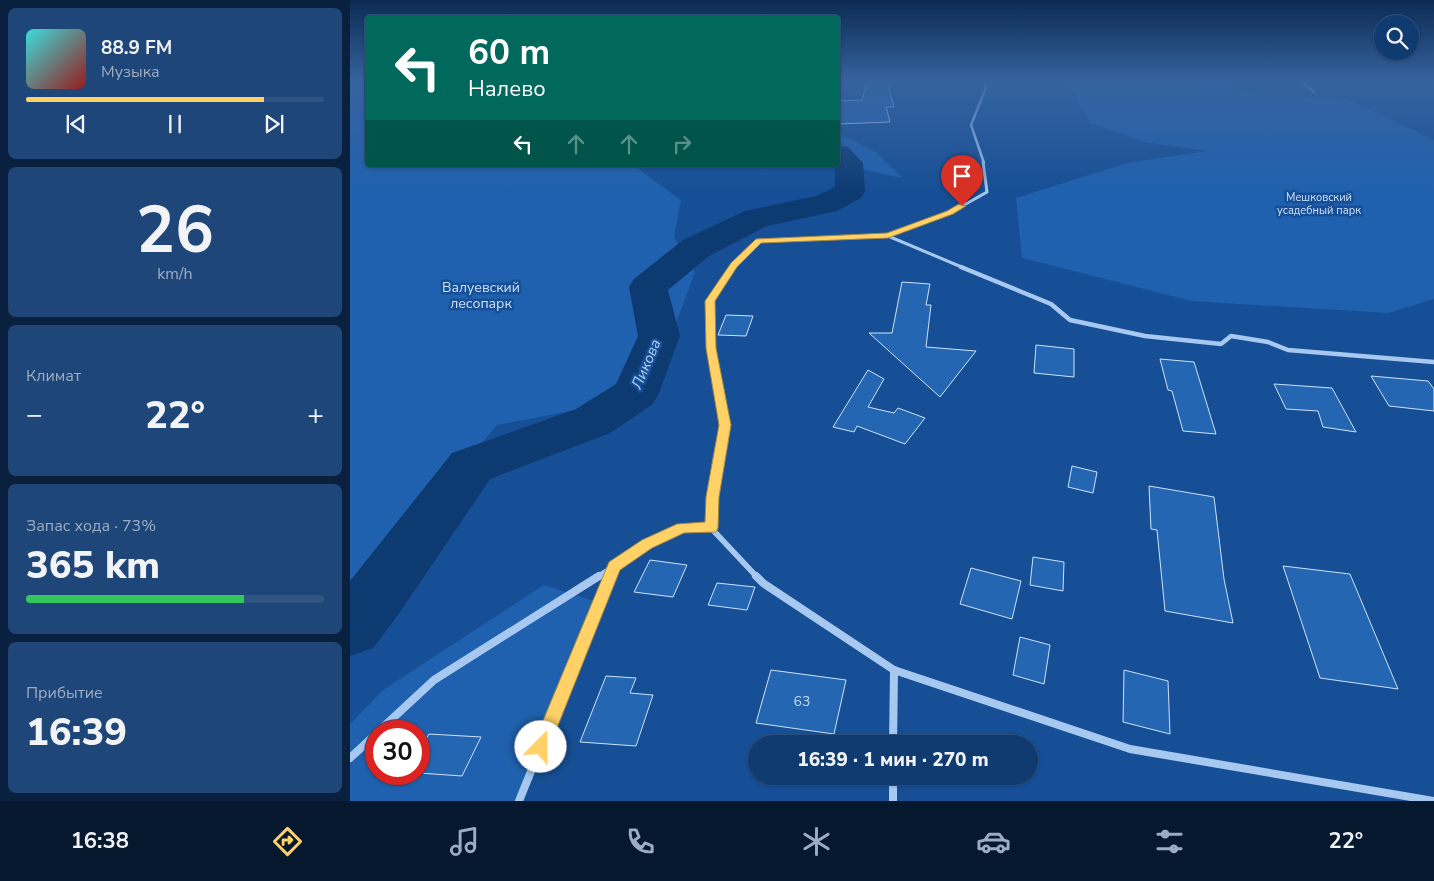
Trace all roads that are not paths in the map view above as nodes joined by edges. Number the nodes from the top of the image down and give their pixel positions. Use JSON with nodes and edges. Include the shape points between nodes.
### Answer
{"nodes":[{"id":1,"x":973,"y":119,"type":"edge"},
{"id":2,"x":888,"y":236,"type":"junction"},
{"id":3,"x":1434,"y":362,"type":"edge"},
{"id":4,"x":711,"y":528,"type":"junction"},
{"id":5,"x":614,"y":566,"type":"junction"},
{"id":6,"x":894,"y":670,"type":"junction"},
{"id":7,"x":391,"y":720,"type":"edge"},
{"id":8,"x":893,"y":735,"type":"edge"},
{"id":9,"x":365,"y":744,"type":"edge"},
{"id":10,"x":350,"y":758,"type":"edge"},
{"id":11,"x":893,"y":785,"type":"edge"},
{"id":12,"x":519,"y":801,"type":"edge"},
{"id":13,"x":893,"y":801,"type":"edge"},
{"id":14,"x":1434,"y":801,"type":"edge"}],
"edges":[{"from":1,"to":2,"type":"street","via":[[971,125],[981,150],[987,192],[950,213]]},
{"from":2,"to":3,"type":"street","via":[[1051,304],[1070,320],[1155,337],[1221,344],[1231,336],[1268,342],[1288,350]]},
{"from":2,"to":4,"type":"street","via":[[759,240],[734,265],[710,301],[711,348],[725,425],[712,497]]},
{"from":4,"to":5,"type":"street","via":[[682,528],[647,544]]},
{"from":4,"to":6,"type":"street","via":[[763,583]]},
{"from":5,"to":7,"type":"street","via":[[434,680]]},
{"from":5,"to":12,"type":"street"},
{"from":6,"to":8,"type":"street"},
{"from":6,"to":14,"type":"street","via":[[1130,749]]},
{"from":9,"to":10,"type":"street"},
{"from":11,"to":13,"type":"street"}]}
